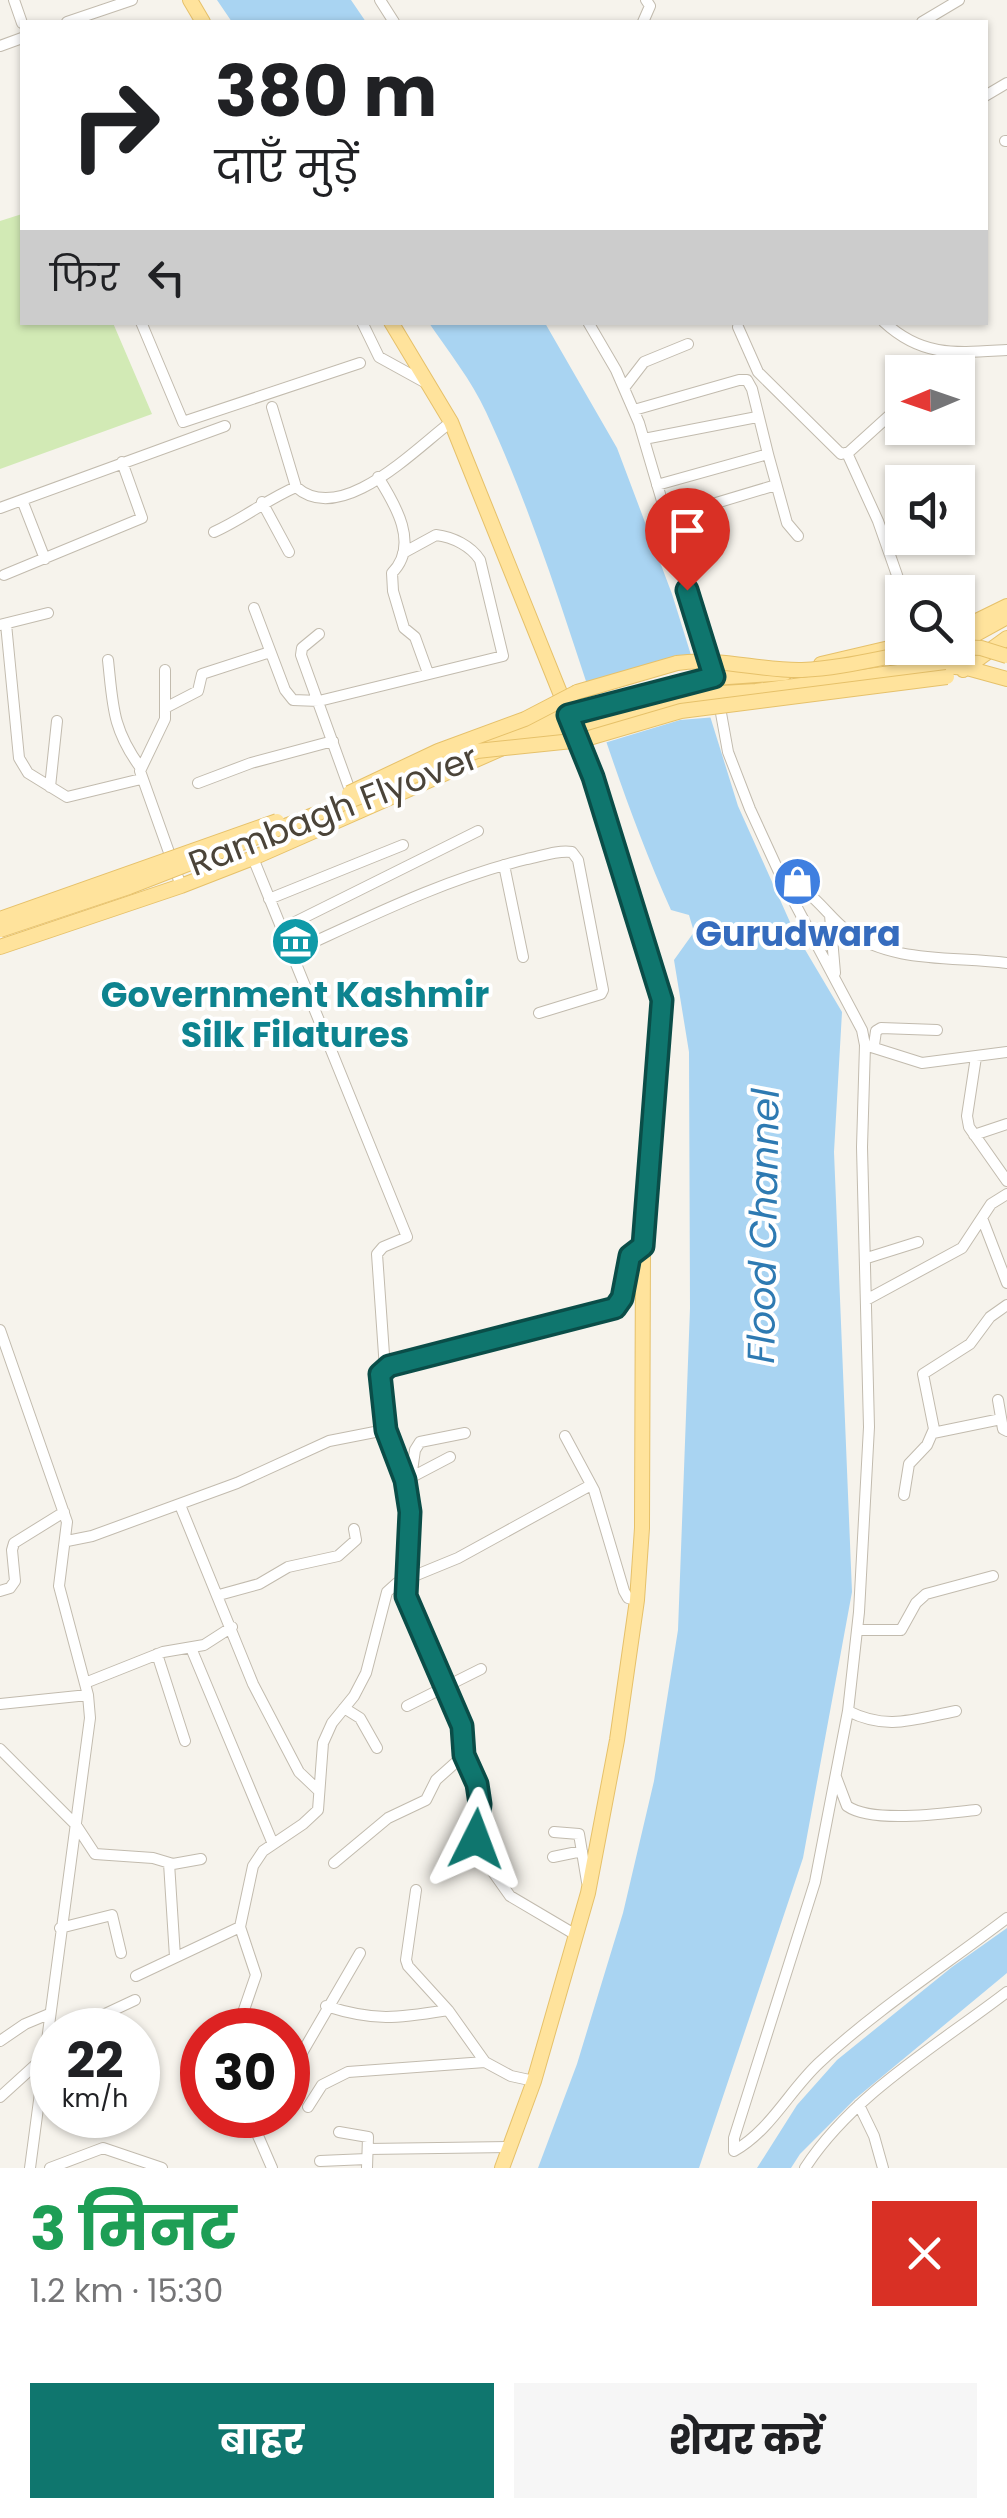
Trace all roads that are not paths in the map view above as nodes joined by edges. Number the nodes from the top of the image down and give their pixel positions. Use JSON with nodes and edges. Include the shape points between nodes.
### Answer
{"nodes":[{"id":1,"x":132,"y":0,"type":"edge"},
{"id":2,"x":955,"y":1,"type":"edge"},
{"id":3,"x":73,"y":20,"type":"edge"},
{"id":4,"x":925,"y":20,"type":"edge"},
{"id":5,"x":142,"y":325,"type":"edge"},
{"id":6,"x":363,"y":325,"type":"edge"},
{"id":7,"x":393,"y":325,"type":"edge"},
{"id":8,"x":590,"y":325,"type":"edge"},
{"id":9,"x":889,"y":325,"type":"edge"},
{"id":10,"x":738,"y":327,"type":"dead end"},
{"id":11,"x":688,"y":344,"type":"dead end"},
{"id":12,"x":1006,"y":350,"type":"edge"},
{"id":13,"x":954,"y":353,"type":"joint"},
{"id":14,"x":360,"y":363,"type":"dead end"},
{"id":15,"x":1007,"y":365,"type":"edge"},
{"id":16,"x":431,"y":386,"type":"junction"},
{"id":17,"x":624,"y":388,"type":"junction"},
{"id":18,"x":272,"y":408,"type":"dead end"},
{"id":19,"x":634,"y":410,"type":"junction"},
{"id":20,"x":758,"y":416,"type":"junction"},
{"id":21,"x":885,"y":419,"type":"edge"},
{"id":22,"x":451,"y":422,"type":"junction"},
{"id":23,"x":225,"y":426,"type":"dead end"},
{"id":24,"x":644,"y":439,"type":"junction"},
{"id":25,"x":847,"y":453,"type":"junction"},
{"id":26,"x":768,"y":454,"type":"junction"},
{"id":27,"x":122,"y":462,"type":"junction"},
{"id":28,"x":378,"y":477,"type":"junction"},
{"id":29,"x":776,"y":485,"type":"junction"},
{"id":30,"x":296,"y":486,"type":"junction"},
{"id":31,"x":656,"y":486,"type":"junction"},
{"id":32,"x":22,"y":500,"type":"junction"},
{"id":33,"x":262,"y":502,"type":"junction"},
{"id":34,"x":0,"y":508,"type":"edge"},
{"id":35,"x":666,"y":518,"type":"junction"},
{"id":36,"x":214,"y":532,"type":"dead end"},
{"id":37,"x":798,"y":536,"type":"dead end"},
{"id":38,"x":289,"y":552,"type":"dead end"},
{"id":39,"x":403,"y":553,"type":"junction"},
{"id":40,"x":45,"y":559,"type":"junction"},
{"id":41,"x":4,"y":575,"type":"dead end"},
{"id":42,"x":897,"y":575,"type":"edge"},
{"id":43,"x":1007,"y":606,"type":"edge"},
{"id":44,"x":254,"y":608,"type":"dead end"},
{"id":45,"x":48,"y":613,"type":"dead end"},
{"id":46,"x":1007,"y":617,"type":"edge"},
{"id":47,"x":975,"y":622,"type":"edge"},
{"id":48,"x":3,"y":624,"type":"edge"},
{"id":49,"x":319,"y":634,"type":"dead end"},
{"id":50,"x":975,"y":635,"type":"edge"},
{"id":51,"x":1007,"y":638,"type":"edge"},
{"id":52,"x":975,"y":647,"type":"edge"},
{"id":53,"x":885,"y":649,"type":"edge"},
{"id":54,"x":270,"y":652,"type":"junction"},
{"id":55,"x":1007,"y":656,"type":"edge"},
{"id":56,"x":885,"y":658,"type":"edge"},
{"id":57,"x":108,"y":660,"type":"dead end"},
{"id":58,"x":968,"y":668,"type":"junction"},
{"id":59,"x":166,"y":670,"type":"dead end"},
{"id":60,"x":428,"y":673,"type":"junction"},
{"id":61,"x":1007,"y":679,"type":"edge"},
{"id":62,"x":709,"y":686,"type":"junction"},
{"id":63,"x":319,"y":700,"type":"junction"},
{"id":64,"x":166,"y":707,"type":"junction"},
{"id":65,"x":58,"y":721,"type":"dead end"},
{"id":66,"x":579,"y":721,"type":"junction"},
{"id":67,"x":333,"y":741,"type":"junction"},
{"id":68,"x":140,"y":773,"type":"junction"},
{"id":69,"x":198,"y":783,"type":"dead end"},
{"id":70,"x":50,"y":787,"type":"junction"},
{"id":71,"x":352,"y":796,"type":"junction"},
{"id":72,"x":358,"y":813,"type":"junction"},
{"id":73,"x":478,"y":831,"type":"dead end"},
{"id":74,"x":404,"y":845,"type":"dead end"},
{"id":75,"x":254,"y":858,"type":"junction"},
{"id":76,"x":504,"y":864,"type":"junction"},
{"id":77,"x":174,"y":866,"type":"junction"},
{"id":78,"x":784,"y":883,"type":"junction"},
{"id":79,"x":181,"y":886,"type":"junction"},
{"id":80,"x":269,"y":899,"type":"junction"},
{"id":81,"x":830,"y":915,"type":"junction"},
{"id":82,"x":0,"y":925,"type":"edge"},
{"id":83,"x":280,"y":928,"type":"junction"},
{"id":84,"x":0,"y":947,"type":"edge"},
{"id":85,"x":290,"y":953,"type":"junction"},
{"id":86,"x":523,"y":956,"type":"dead end"},
{"id":87,"x":1007,"y":963,"type":"edge"},
{"id":88,"x":835,"y":979,"type":"junction"},
{"id":89,"x":539,"y":1013,"type":"dead end"},
{"id":90,"x":938,"y":1030,"type":"dead end"},
{"id":91,"x":869,"y":1045,"type":"junction"},
{"id":92,"x":1007,"y":1052,"type":"edge"},
{"id":93,"x":976,"y":1057,"type":"junction"},
{"id":94,"x":1007,"y":1124,"type":"edge"},
{"id":95,"x":974,"y":1134,"type":"junction"},
{"id":96,"x":1007,"y":1181,"type":"edge"},
{"id":97,"x":1007,"y":1194,"type":"edge"},
{"id":98,"x":982,"y":1218,"type":"junction"},
{"id":99,"x":918,"y":1242,"type":"dead end"},
{"id":100,"x":643,"y":1246,"type":"junction"},
{"id":101,"x":867,"y":1258,"type":"junction"},
{"id":102,"x":1007,"y":1283,"type":"edge"},
{"id":103,"x":866,"y":1300,"type":"junction"},
{"id":104,"x":1007,"y":1305,"type":"edge"},
{"id":105,"x":0,"y":1330,"type":"edge"},
{"id":106,"x":385,"y":1368,"type":"junction"},
{"id":107,"x":998,"y":1400,"type":"dead end"},
{"id":108,"x":1004,"y":1425,"type":"edge"},
{"id":109,"x":386,"y":1430,"type":"junction"},
{"id":110,"x":933,"y":1432,"type":"junction"},
{"id":111,"x":465,"y":1433,"type":"dead end"},
{"id":112,"x":565,"y":1436,"type":"dead end"},
{"id":113,"x":450,"y":1456,"type":"dead end"},
{"id":114,"x":408,"y":1479,"type":"junction"},
{"id":115,"x":591,"y":1485,"type":"junction"},
{"id":116,"x":904,"y":1495,"type":"dead end"},
{"id":117,"x":180,"y":1505,"type":"junction"},
{"id":118,"x":64,"y":1512,"type":"junction"},
{"id":119,"x":354,"y":1528,"type":"dead end"},
{"id":120,"x":67,"y":1541,"type":"junction"},
{"id":121,"x":993,"y":1576,"type":"dead end"},
{"id":122,"x":406,"y":1580,"type":"junction"},
{"id":123,"x":0,"y":1592,"type":"edge"},
{"id":124,"x":219,"y":1595,"type":"junction"},
{"id":125,"x":637,"y":1600,"type":"junction"},
{"id":126,"x":232,"y":1628,"type":"junction"},
{"id":127,"x":857,"y":1630,"type":"junction"},
{"id":128,"x":191,"y":1648,"type":"junction"},
{"id":129,"x":157,"y":1654,"type":"junction"},
{"id":130,"x":481,"y":1669,"type":"dead end"},
{"id":131,"x":446,"y":1688,"type":"junction"},
{"id":132,"x":86,"y":1689,"type":"junction"},
{"id":133,"x":0,"y":1704,"type":"edge"},
{"id":134,"x":407,"y":1706,"type":"dead end"},
{"id":135,"x":344,"y":1708,"type":"junction"},
{"id":136,"x":848,"y":1710,"type":"junction"},
{"id":137,"x":956,"y":1712,"type":"dead end"},
{"id":138,"x":185,"y":1741,"type":"dead end"},
{"id":139,"x":377,"y":1748,"type":"dead end"},
{"id":140,"x":0,"y":1749,"type":"edge"},
{"id":141,"x":464,"y":1755,"type":"junction"},
{"id":142,"x":836,"y":1776,"type":"junction"},
{"id":143,"x":318,"y":1790,"type":"junction"},
{"id":144,"x":976,"y":1810,"type":"dead end"},
{"id":145,"x":76,"y":1826,"type":"junction"},
{"id":146,"x":554,"y":1832,"type":"dead end"},
{"id":147,"x":272,"y":1844,"type":"junction"},
{"id":148,"x":582,"y":1850,"type":"junction"},
{"id":149,"x":553,"y":1857,"type":"dead end"},
{"id":150,"x":201,"y":1859,"type":"dead end"},
{"id":151,"x":169,"y":1863,"type":"junction"},
{"id":152,"x":334,"y":1863,"type":"dead end"},
{"id":153,"x":416,"y":1890,"type":"dead end"},
{"id":154,"x":588,"y":1893,"type":"junction"},
{"id":155,"x":1007,"y":1918,"type":"edge"},
{"id":156,"x":240,"y":1927,"type":"junction"},
{"id":157,"x":60,"y":1928,"type":"junction"},
{"id":158,"x":576,"y":1934,"type":"junction"},
{"id":159,"x":121,"y":1953,"type":"dead end"},
{"id":160,"x":360,"y":1953,"type":"dead end"},
{"id":161,"x":175,"y":1958,"type":"junction"},
{"id":162,"x":136,"y":1976,"type":"dead end"},
{"id":163,"x":1007,"y":1992,"type":"edge"},
{"id":164,"x":135,"y":2000,"type":"dead end"},
{"id":165,"x":326,"y":2006,"type":"junction"},
{"id":166,"x":50,"y":2008,"type":"edge"},
{"id":167,"x":118,"y":2008,"type":"edge"},
{"id":168,"x":245,"y":2008,"type":"edge"},
{"id":169,"x":448,"y":2010,"type":"junction"},
{"id":170,"x":30,"y":2024,"type":"edge"},
{"id":171,"x":310,"y":2036,"type":"edge"},
{"id":172,"x":0,"y":2041,"type":"edge"},
{"id":173,"x":485,"y":2062,"type":"junction"},
{"id":174,"x":30,"y":2070,"type":"edge"},
{"id":175,"x":534,"y":2081,"type":"junction"},
{"id":176,"x":0,"y":2097,"type":"edge"},
{"id":177,"x":310,"y":2104,"type":"edge"},
{"id":178,"x":859,"y":2105,"type":"junction"},
{"id":179,"x":338,"y":2132,"type":"dead end"},
{"id":180,"x":34,"y":2138,"type":"edge"},
{"id":181,"x":261,"y":2138,"type":"edge"},
{"id":182,"x":510,"y":2148,"type":"junction"},
{"id":183,"x":367,"y":2159,"type":"edge"},
{"id":184,"x":320,"y":2160,"type":"dead end"},
{"id":185,"x":30,"y":2168,"type":"edge"},
{"id":186,"x":50,"y":2168,"type":"edge"},
{"id":187,"x":162,"y":2168,"type":"edge"},
{"id":188,"x":272,"y":2168,"type":"edge"},
{"id":189,"x":502,"y":2168,"type":"edge"},
{"id":190,"x":805,"y":2168,"type":"edge"},
{"id":191,"x":883,"y":2168,"type":"edge"}],
"edges":[{"from":1,"to":3,"type":"street"},
{"from":2,"to":4,"type":"street"},
{"from":5,"to":14,"type":"street","via":[[182,422]]},
{"from":6,"to":16,"type":"street","via":[[379,357]]},
{"from":7,"to":16,"type":"main road"},
{"from":8,"to":17,"type":"street"},
{"from":9,"to":13,"type":"street","via":[[925,349]]},
{"from":10,"to":25,"type":"street","via":[[764,378],[837,452]]},
{"from":11,"to":17,"type":"street","via":[[644,362]]},
{"from":12,"to":13,"type":"street"},
{"from":12,"to":15,"type":"street"},
{"from":16,"to":22,"type":"main road"},
{"from":17,"to":19,"type":"street"},
{"from":18,"to":30,"type":"street"},
{"from":19,"to":20,"type":"street","via":[[743,379]]},
{"from":19,"to":24,"type":"street"},
{"from":20,"to":24,"type":"street"},
{"from":20,"to":26,"type":"street"},
{"from":21,"to":25,"type":"street"},
{"from":22,"to":28,"type":"street"},
{"from":22,"to":66,"type":"main road"},
{"from":23,"to":27,"type":"street"},
{"from":24,"to":31,"type":"street"},
{"from":25,"to":42,"type":"street"},
{"from":26,"to":29,"type":"street"},
{"from":26,"to":31,"type":"street"},
{"from":27,"to":32,"type":"street"},
{"from":27,"to":40,"type":"street","via":[[142,518]]},
{"from":28,"to":30,"type":"street","via":[[339,499],[309,496]]},
{"from":28,"to":39,"type":"street","via":[[401,518]]},
{"from":29,"to":35,"type":"street"},
{"from":29,"to":37,"type":"street","via":[[789,528]]},
{"from":30,"to":33,"type":"street"},
{"from":31,"to":35,"type":"street"},
{"from":32,"to":34,"type":"street"},
{"from":32,"to":40,"type":"street"},
{"from":33,"to":36,"type":"street"},
{"from":33,"to":38,"type":"street"},
{"from":35,"to":62,"type":"street"},
{"from":39,"to":60,"type":"street","via":[[392,573],[393,590]]},
{"from":39,"to":60,"type":"street","via":[[436,535],[476,552],[503,656]]},
{"from":40,"to":41,"type":"street"},
{"from":43,"to":47,"type":"main road"},
{"from":44,"to":54,"type":"street"},
{"from":45,"to":48,"type":"street"},
{"from":46,"to":50,"type":"main road"},
{"from":48,"to":70,"type":"street","via":[[20,764]]},
{"from":49,"to":63,"type":"street","via":[[301,652]]},
{"from":51,"to":58,"type":"main road","name":"Rambagh Flyover"},
{"from":52,"to":55,"type":"main road","bridge":true},
{"from":53,"to":62,"type":"main road"},
{"from":54,"to":63,"type":"street","via":[[288,697]]},
{"from":54,"to":64,"type":"street","via":[[202,674],[198,691]]},
{"from":56,"to":82,"type":"main road","name":"Rambagh Flyover","bridge":true,"via":[[800,670],[704,659],[578,692],[352,792]]},
{"from":57,"to":68,"type":"street","via":[[116,725]]},
{"from":58,"to":61,"type":"main road"},
{"from":58,"to":62,"type":"main road","via":[[756,691]]},
{"from":58,"to":82,"type":"main road","name":"Rambagh Flyover","bridge":true,"via":[[947,677],[680,711],[582,740],[476,752],[129,887]]},
{"from":59,"to":64,"type":"street"},
{"from":60,"to":63,"type":"street"},
{"from":62,"to":66,"type":"main road"},
{"from":62,"to":78,"type":"street","via":[[734,771]]},
{"from":63,"to":67,"type":"street"},
{"from":64,"to":68,"type":"street"},
{"from":65,"to":70,"type":"street"},
{"from":66,"to":71,"type":"main road","via":[[419,767]]},
{"from":66,"to":72,"type":"main road","via":[[499,747]]},
{"from":66,"to":100,"type":"main road","via":[[662,1000]]},
{"from":67,"to":69,"type":"street"},
{"from":67,"to":71,"type":"street"},
{"from":68,"to":70,"type":"street","via":[[72,797]]},
{"from":68,"to":77,"type":"street"},
{"from":71,"to":72,"type":"street"},
{"from":71,"to":77,"type":"main road"},
{"from":72,"to":75,"type":"main road"},
{"from":73,"to":83,"type":"street"},
{"from":74,"to":80,"type":"street"},
{"from":75,"to":79,"type":"main road"},
{"from":75,"to":80,"type":"street"},
{"from":76,"to":85,"type":"street"},
{"from":76,"to":86,"type":"street"},
{"from":76,"to":89,"type":"street","via":[[566,851],[578,860],[603,990]]},
{"from":77,"to":79,"type":"street"},
{"from":77,"to":82,"type":"main road"},
{"from":78,"to":81,"type":"street"},
{"from":78,"to":88,"type":"street"},
{"from":79,"to":84,"type":"main road"},
{"from":80,"to":83,"type":"street"},
{"from":81,"to":87,"type":"street","via":[[882,952]]},
{"from":81,"to":88,"type":"street"},
{"from":83,"to":85,"type":"street"},
{"from":85,"to":106,"type":"street","via":[[407,1237],[377,1254]]},
{"from":88,"to":91,"type":"street"},
{"from":90,"to":91,"type":"street","via":[[881,1028]]},
{"from":91,"to":93,"type":"street","via":[[916,1062]]},
{"from":91,"to":101,"type":"street","via":[[862,1147]]},
{"from":92,"to":93,"type":"street"},
{"from":93,"to":95,"type":"street","via":[[967,1116]]},
{"from":94,"to":95,"type":"street"},
{"from":95,"to":96,"type":"street"},
{"from":97,"to":98,"type":"street"},
{"from":98,"to":102,"type":"street"},
{"from":98,"to":103,"type":"street","via":[[962,1248]]},
{"from":99,"to":101,"type":"street"},
{"from":100,"to":106,"type":"street","via":[[630,1256],[615,1308]]},
{"from":100,"to":125,"type":"main road"},
{"from":101,"to":103,"type":"street"},
{"from":103,"to":127,"type":"street","via":[[869,1427]]},
{"from":104,"to":110,"type":"street","via":[[970,1344],[922,1374]]},
{"from":105,"to":118,"type":"street"},
{"from":106,"to":109,"type":"street","via":[[379,1381]]},
{"from":107,"to":108,"type":"street"},
{"from":108,"to":110,"type":"street"},
{"from":109,"to":114,"type":"street"},
{"from":109,"to":117,"type":"street","via":[[329,1441]]},
{"from":110,"to":116,"type":"street","via":[[910,1464]]},
{"from":111,"to":114,"type":"street","via":[[420,1442]]},
{"from":112,"to":115,"type":"street"},
{"from":113,"to":114,"type":"street"},
{"from":114,"to":122,"type":"street"},
{"from":115,"to":122,"type":"street"},
{"from":115,"to":125,"type":"street","via":[[624,1591]]},
{"from":117,"to":120,"type":"street"},
{"from":117,"to":124,"type":"street"},
{"from":118,"to":120,"type":"street"},
{"from":118,"to":123,"type":"street","via":[[14,1542],[15,1581]]},
{"from":119,"to":124,"type":"street","via":[[356,1540],[338,1556],[288,1567],[260,1584]]},
{"from":120,"to":132,"type":"street","via":[[59,1586]]},
{"from":121,"to":127,"type":"street","via":[[926,1594],[901,1630]]},
{"from":122,"to":131,"type":"street","via":[[408,1605]]},
{"from":122,"to":135,"type":"street","via":[[388,1592],[366,1674]]},
{"from":124,"to":126,"type":"street"},
{"from":125,"to":154,"type":"main road"},
{"from":126,"to":128,"type":"street"},
{"from":126,"to":143,"type":"street","via":[[286,1748]]},
{"from":127,"to":136,"type":"street"},
{"from":128,"to":129,"type":"street"},
{"from":128,"to":147,"type":"street"},
{"from":129,"to":132,"type":"street"},
{"from":129,"to":138,"type":"street"},
{"from":130,"to":131,"type":"street"},
{"from":131,"to":134,"type":"street"},
{"from":131,"to":141,"type":"street","via":[[462,1726]]},
{"from":132,"to":133,"type":"street"},
{"from":132,"to":145,"type":"street","via":[[91,1734]]},
{"from":135,"to":139,"type":"street","via":[[360,1718]]},
{"from":135,"to":143,"type":"street","via":[[323,1743]]},
{"from":136,"to":137,"type":"street","via":[[882,1724]]},
{"from":136,"to":142,"type":"street"},
{"from":140,"to":145,"type":"street"},
{"from":141,"to":152,"type":"street","via":[[436,1780],[426,1800],[388,1818]]},
{"from":141,"to":158,"type":"street","via":[[480,1796],[481,1858],[510,1896]]},
{"from":142,"to":144,"type":"street","via":[[847,1806],[862,1813]]},
{"from":142,"to":155,"type":"street","via":[[814,1882],[734,2151],[752,2141],[818,2064]]},
{"from":143,"to":147,"type":"street","via":[[318,1810]]},
{"from":145,"to":151,"type":"street","via":[[99,1856]]},
{"from":145,"to":157,"type":"street"},
{"from":146,"to":148,"type":"street","via":[[577,1832]]},
{"from":147,"to":156,"type":"street","via":[[253,1866]]},
{"from":148,"to":149,"type":"street"},
{"from":148,"to":154,"type":"street"},
{"from":150,"to":151,"type":"street"},
{"from":151,"to":161,"type":"street"},
{"from":153,"to":169,"type":"street","via":[[406,1962]]},
{"from":154,"to":158,"type":"main road"},
{"from":156,"to":161,"type":"street"},
{"from":156,"to":168,"type":"street","via":[[256,1975]]},
{"from":157,"to":159,"type":"street","via":[[112,1915]]},
{"from":157,"to":166,"type":"street"},
{"from":158,"to":175,"type":"main road"},
{"from":160,"to":165,"type":"street"},
{"from":161,"to":162,"type":"street"},
{"from":163,"to":178,"type":"street"},
{"from":164,"to":167,"type":"street"},
{"from":165,"to":169,"type":"street","via":[[388,2020]]},
{"from":165,"to":171,"type":"street"},
{"from":169,"to":173,"type":"street"},
{"from":170,"to":172,"type":"street"},
{"from":173,"to":175,"type":"street"},
{"from":173,"to":177,"type":"street","via":[[348,2072],[322,2085]]},
{"from":174,"to":176,"type":"street"},
{"from":175,"to":182,"type":"main road"},
{"from":178,"to":190,"type":"street"},
{"from":178,"to":191,"type":"street"},
{"from":179,"to":183,"type":"street","via":[[366,2136]]},
{"from":180,"to":185,"type":"street"},
{"from":181,"to":188,"type":"street"},
{"from":182,"to":183,"type":"street"},
{"from":182,"to":189,"type":"main road"},
{"from":183,"to":184,"type":"street"},
{"from":186,"to":187,"type":"street","via":[[102,2148]]}]}
